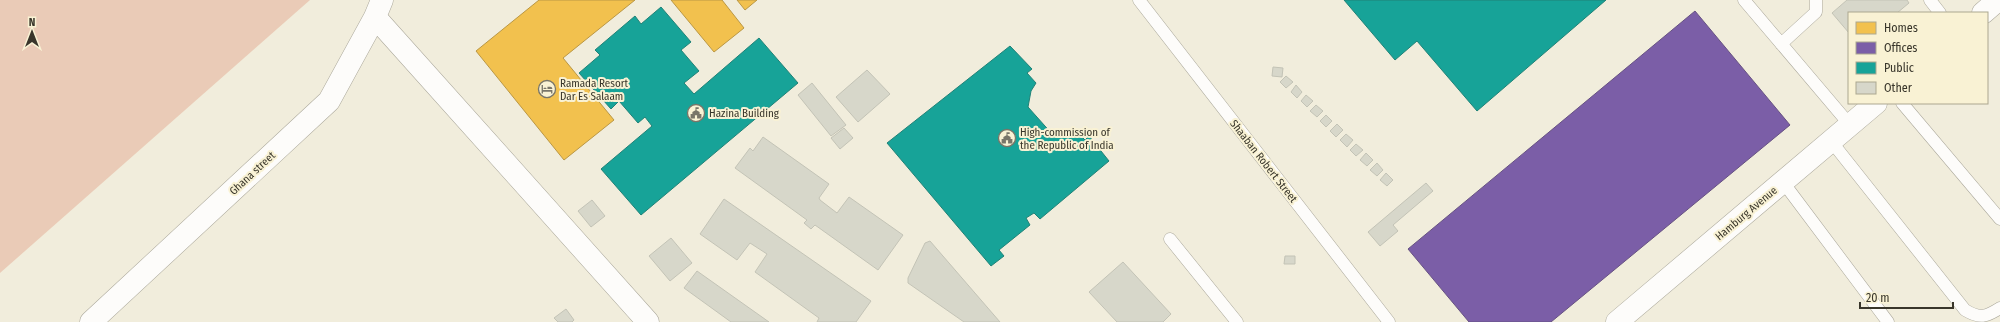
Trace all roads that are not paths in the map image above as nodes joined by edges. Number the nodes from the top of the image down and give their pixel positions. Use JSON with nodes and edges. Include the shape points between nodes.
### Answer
{"nodes":[{"id":1,"x":1139,"y":0,"type":"edge"},
{"id":2,"x":1744,"y":0,"type":"edge"},
{"id":3,"x":1816,"y":0,"type":"edge"},
{"id":4,"x":1930,"y":0,"type":"edge"},
{"id":5,"x":1998,"y":0,"type":"edge"},
{"id":6,"x":378,"y":9,"type":"edge"},
{"id":7,"x":1939,"y":12,"type":"edge"},
{"id":8,"x":1984,"y":12,"type":"edge"},
{"id":9,"x":1781,"y":44,"type":"junction"},
{"id":10,"x":1875,"y":104,"type":"edge"},
{"id":11,"x":1903,"y":104,"type":"edge"},
{"id":12,"x":1850,"y":124,"type":"junction"},
{"id":13,"x":1831,"y":141,"type":"junction"},
{"id":14,"x":1783,"y":182,"type":"junction"},
{"id":15,"x":2000,"y":220,"type":"edge"},
{"id":16,"x":1170,"y":239,"type":"dead end"},
{"id":17,"x":2000,"y":308,"type":"edge"},
{"id":18,"x":91,"y":322,"type":"edge"},
{"id":19,"x":648,"y":322,"type":"edge"},
{"id":20,"x":1237,"y":322,"type":"edge"},
{"id":21,"x":1389,"y":322,"type":"edge"},
{"id":22,"x":1617,"y":322,"type":"edge"},
{"id":23,"x":1888,"y":322,"type":"edge"}],
"edges":[{"from":1,"to":21,"type":"lane","name":"Shaaban Robert Street"},
{"from":2,"to":9,"type":"lane"},
{"from":3,"to":9,"type":"lane","via":[[1816,12]]},
{"from":4,"to":7,"type":"lane"},
{"from":5,"to":8,"type":"street"},
{"from":6,"to":18,"type":"street","name":"Ghana street","via":[[329,101]]},
{"from":6,"to":19,"type":"street"},
{"from":9,"to":12,"type":"lane"},
{"from":10,"to":12,"type":"street","name":"Hamburg Avenue"},
{"from":11,"to":15,"type":"lane"},
{"from":12,"to":13,"type":"street","name":"Hamburg Avenue"},
{"from":13,"to":14,"type":"street","name":"Hamburg Avenue"},
{"from":13,"to":17,"type":"lane","via":[[1965,310],[1982,316],[1992,314]]},
{"from":14,"to":22,"type":"street","name":"Hamburg Avenue"},
{"from":14,"to":23,"type":"lane"},
{"from":16,"to":20,"type":"lane"}]}
